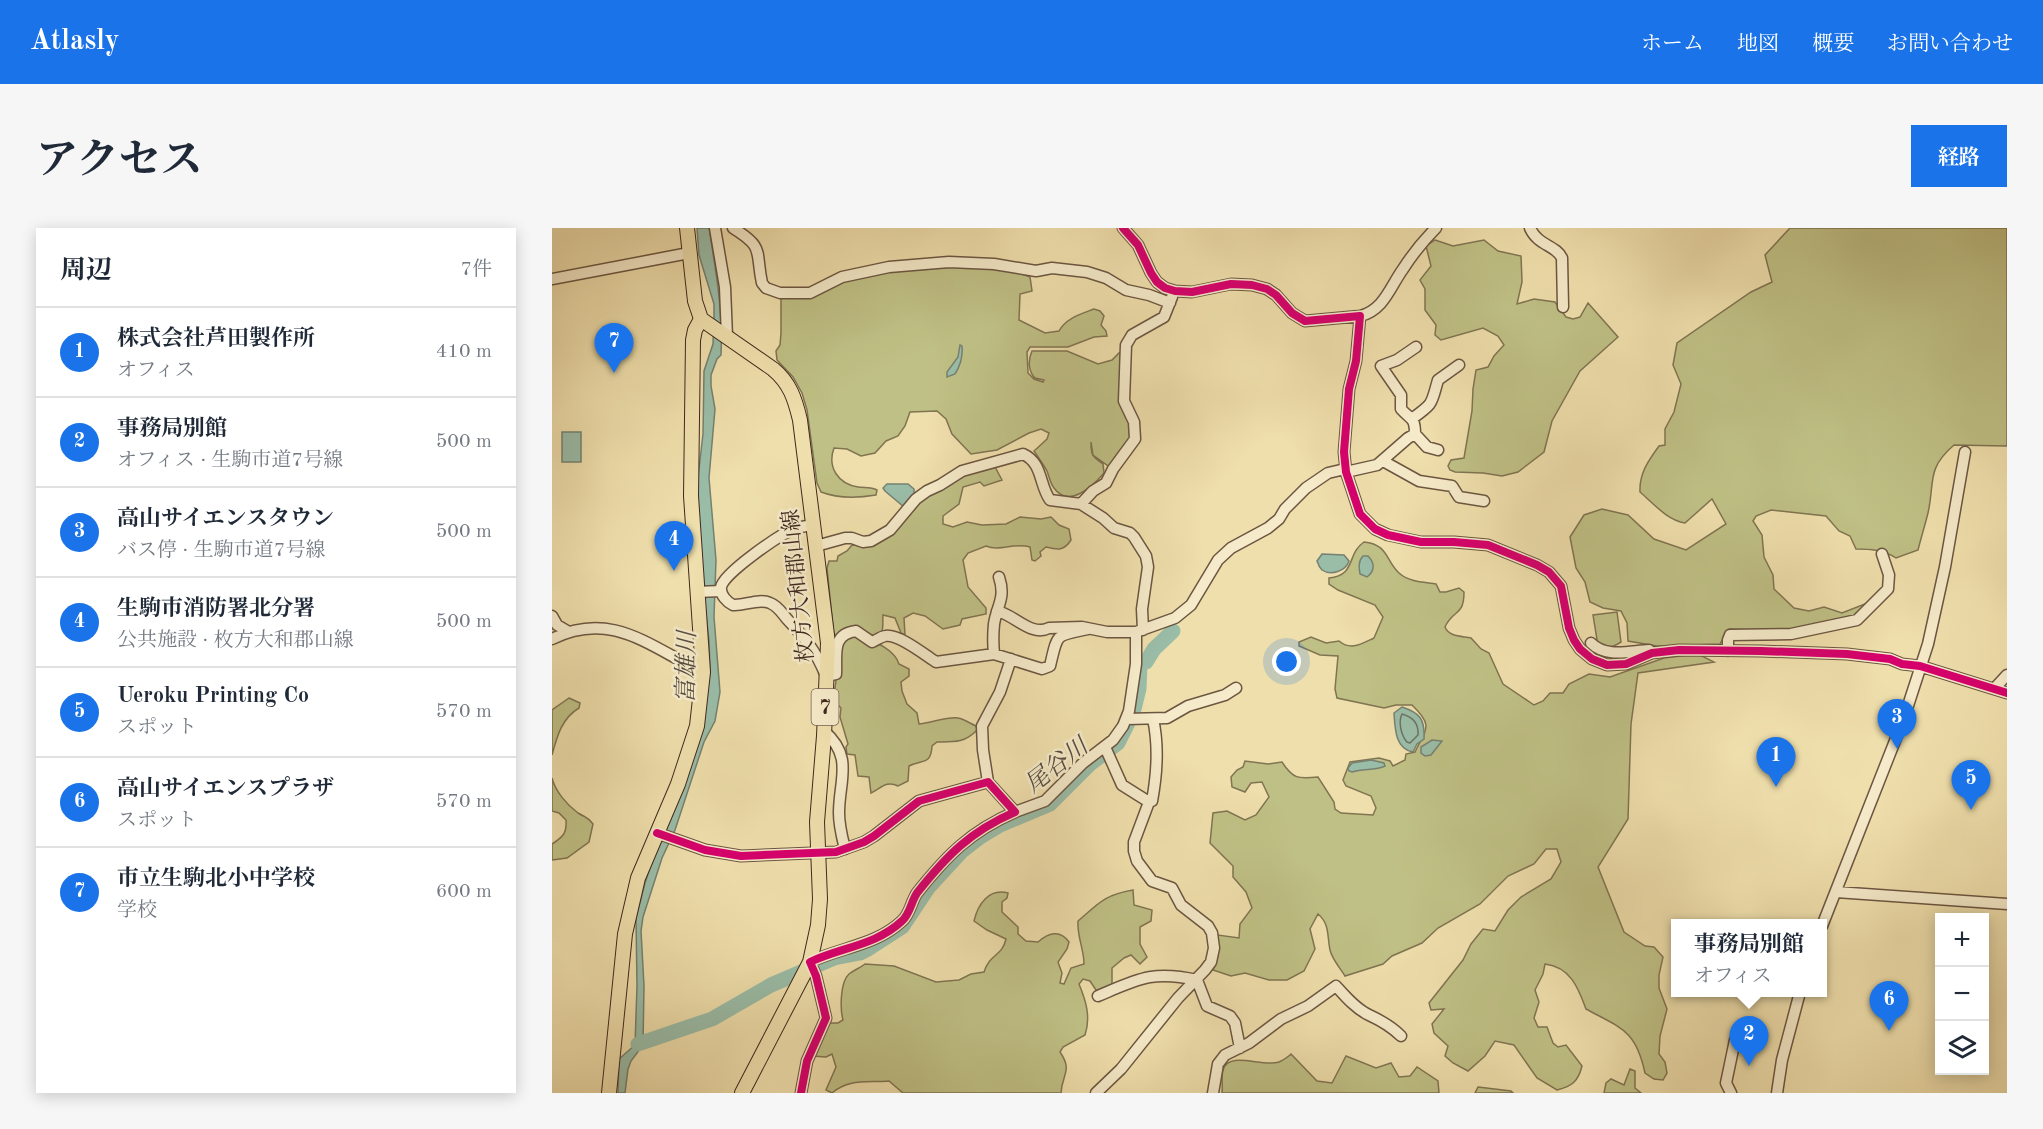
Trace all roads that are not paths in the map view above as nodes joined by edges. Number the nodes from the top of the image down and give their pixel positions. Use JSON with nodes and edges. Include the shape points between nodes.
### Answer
{"nodes":[{"id":1,"x":687,"y":228,"type":"edge"},
{"id":2,"x":716,"y":228,"type":"edge"},
{"id":3,"x":734,"y":228,"type":"edge"},
{"id":4,"x":1123,"y":228,"type":"edge"},
{"id":5,"x":1436,"y":228,"type":"edge"},
{"id":6,"x":1530,"y":228,"type":"edge"},
{"id":7,"x":690,"y":253,"type":"junction"},
{"id":8,"x":552,"y":279,"type":"edge"},
{"id":9,"x":1174,"y":291,"type":"junction"},
{"id":10,"x":1170,"y":303,"type":"junction"},
{"id":11,"x":1563,"y":307,"type":"dead end"},
{"id":12,"x":1360,"y":316,"type":"junction"},
{"id":13,"x":703,"y":321,"type":"junction"},
{"id":14,"x":727,"y":337,"type":"junction"},
{"id":15,"x":1416,"y":347,"type":"dead end"},
{"id":16,"x":1459,"y":365,"type":"dead end"},
{"id":17,"x":1413,"y":418,"type":"junction"},
{"id":18,"x":1415,"y":434,"type":"junction"},
{"id":19,"x":1438,"y":450,"type":"dead end"},
{"id":20,"x":1965,"y":452,"type":"dead end"},
{"id":21,"x":1383,"y":461,"type":"junction"},
{"id":22,"x":1346,"y":471,"type":"junction"},
{"id":23,"x":1484,"y":501,"type":"dead end"},
{"id":24,"x":1081,"y":504,"type":"junction"},
{"id":25,"x":812,"y":525,"type":"junction"},
{"id":26,"x":816,"y":546,"type":"junction"},
{"id":27,"x":1882,"y":554,"type":"dead end"},
{"id":28,"x":999,"y":577,"type":"dead end"},
{"id":29,"x":719,"y":591,"type":"junction"},
{"id":30,"x":700,"y":592,"type":"junction"},
{"id":31,"x":997,"y":611,"type":"junction"},
{"id":32,"x":552,"y":616,"type":"edge"},
{"id":33,"x":1088,"y":628,"type":"junction"},
{"id":34,"x":1139,"y":631,"type":"junction"},
{"id":35,"x":569,"y":632,"type":"junction"},
{"id":36,"x":552,"y":639,"type":"edge"},
{"id":37,"x":1591,"y":643,"type":"dead end"},
{"id":38,"x":1728,"y":651,"type":"junction"},
{"id":39,"x":1652,"y":653,"type":"junction"},
{"id":40,"x":994,"y":654,"type":"junction"},
{"id":41,"x":1011,"y":659,"type":"junction"},
{"id":42,"x":1920,"y":666,"type":"junction"},
{"id":43,"x":703,"y":672,"type":"junction"},
{"id":44,"x":2007,"y":675,"type":"edge"},
{"id":45,"x":826,"y":676,"type":"junction"},
{"id":46,"x":1236,"y":688,"type":"dead end"},
{"id":47,"x":1995,"y":688,"type":"junction"},
{"id":48,"x":2007,"y":693,"type":"edge"},
{"id":49,"x":1126,"y":719,"type":"junction"},
{"id":50,"x":1153,"y":719,"type":"junction"},
{"id":51,"x":824,"y":731,"type":"junction"},
{"id":52,"x":1105,"y":747,"type":"junction"},
{"id":53,"x":988,"y":782,"type":"junction"},
{"id":54,"x":1152,"y":801,"type":"dead end"},
{"id":55,"x":1015,"y":812,"type":"junction"},
{"id":56,"x":657,"y":833,"type":"junction"},
{"id":57,"x":845,"y":849,"type":"junction"},
{"id":58,"x":819,"y":853,"type":"junction"},
{"id":59,"x":1836,"y":892,"type":"junction"},
{"id":60,"x":2007,"y":904,"type":"edge"},
{"id":61,"x":1825,"y":919,"type":"edge"},
{"id":62,"x":810,"y":962,"type":"junction"},
{"id":63,"x":1197,"y":980,"type":"junction"},
{"id":64,"x":1098,"y":996,"type":"dead end"},
{"id":65,"x":1799,"y":997,"type":"edge"},
{"id":66,"x":1401,"y":1036,"type":"dead end"},
{"id":67,"x":1735,"y":1040,"type":"dead end"},
{"id":68,"x":1240,"y":1048,"type":"junction"},
{"id":69,"x":609,"y":1093,"type":"edge"},
{"id":70,"x":742,"y":1093,"type":"edge"},
{"id":71,"x":801,"y":1093,"type":"edge"},
{"id":72,"x":1096,"y":1093,"type":"edge"},
{"id":73,"x":1213,"y":1093,"type":"edge"},
{"id":74,"x":1731,"y":1093,"type":"edge"},
{"id":75,"x":1777,"y":1093,"type":"edge"}],
"edges":[{"from":1,"to":7,"type":"main road"},
{"from":2,"to":14,"type":"street","via":[[725,287]]},
{"from":3,"to":10,"type":"street","via":[[757,246],[762,284],[780,293],[810,293],[842,277],[869,270],[949,262],[1087,272],[1126,290]]},
{"from":4,"to":9,"type":"street","via":[[1138,245],[1157,282]]},
{"from":5,"to":12,"type":"street","via":[[1378,307]]},
{"from":6,"to":11,"type":"street","via":[[1538,241],[1560,253]]},
{"from":7,"to":8,"type":"street"},
{"from":7,"to":13,"type":"main road","via":[[695,301]]},
{"from":9,"to":10,"type":"street"},
{"from":9,"to":12,"type":"street","via":[[1252,285],[1276,295],[1305,321]]},
{"from":10,"to":24,"type":"street","via":[[1164,317],[1128,339],[1124,401],[1134,422],[1135,439],[1106,483]]},
{"from":12,"to":22,"type":"street","via":[[1349,389]]},
{"from":13,"to":14,"type":"main road","name":"枚方大和郡山線","number":"7"},
{"from":13,"to":30,"type":"main road","via":[[693,340],[691,405],[691,496]]},
{"from":14,"to":25,"type":"main road","name":"枚方大和郡山線","number":"7","via":[[774,369],[794,395]]},
{"from":15,"to":17,"type":"street","via":[[1381,366],[1401,395],[1401,409]]},
{"from":16,"to":17,"type":"street","via":[[1438,380],[1430,406]]},
{"from":17,"to":18,"type":"street"},
{"from":18,"to":19,"type":"street","via":[[1427,447]]},
{"from":18,"to":21,"type":"street"},
{"from":20,"to":42,"type":"street","via":[[1946,567],[1929,644]]},
{"from":21,"to":22,"type":"street"},
{"from":21,"to":23,"type":"street","via":[[1419,481],[1452,486],[1459,497]]},
{"from":22,"to":34,"type":"street","via":[[1328,473],[1306,488],[1274,523],[1231,548],[1218,560],[1202,590],[1184,612]]},
{"from":22,"to":39,"type":"street","via":[[1360,514],[1388,535],[1421,542],[1488,545],[1549,572],[1561,586],[1574,640],[1592,659],[1626,664]]},
{"from":24,"to":26,"type":"street","via":[[1050,500],[1038,468],[1028,456],[1019,454],[962,471],[927,491],[890,530],[871,541],[845,538]]},
{"from":24,"to":34,"type":"street","via":[[1114,528],[1130,533],[1146,556],[1148,567]]},
{"from":25,"to":26,"type":"main road","name":"枚方大和郡山線","number":"7"},
{"from":25,"to":29,"type":"street","via":[[794,529],[756,552],[726,578]]},
{"from":26,"to":45,"type":"main road","name":"枚方大和郡山線","number":"7","via":[[828,643]]},
{"from":27,"to":38,"type":"street","via":[[1889,575],[1888,589],[1857,620],[1791,634],[1730,635]]},
{"from":28,"to":31,"type":"street","via":[[1003,589]]},
{"from":29,"to":30,"type":"street"},
{"from":29,"to":45,"type":"street","via":[[733,605],[762,601],[777,607],[807,639]]},
{"from":30,"to":43,"type":"main road"},
{"from":31,"to":33,"type":"street","via":[[1033,630]]},
{"from":31,"to":40,"type":"street"},
{"from":32,"to":35,"type":"street","via":[[557,625]]},
{"from":33,"to":34,"type":"street"},
{"from":33,"to":41,"type":"street","via":[[1058,637],[1046,669]]},
{"from":34,"to":49,"type":"street"},
{"from":35,"to":36,"type":"street"},
{"from":35,"to":43,"type":"street","via":[[604,627],[651,644]]},
{"from":37,"to":39,"type":"street","via":[[1615,653]]},
{"from":38,"to":39,"type":"street"},
{"from":38,"to":42,"type":"street","via":[[1847,654]]},
{"from":40,"to":41,"type":"street"},
{"from":40,"to":45,"type":"street","via":[[936,662],[888,635],[872,642],[856,631],[841,636],[837,643],[836,674]]},
{"from":41,"to":53,"type":"street","via":[[1000,692],[982,726]]},
{"from":42,"to":47,"type":"street"},
{"from":42,"to":59,"type":"street","via":[[1904,718]]},
{"from":43,"to":56,"type":"main road","via":[[698,726]]},
{"from":44,"to":47,"type":"street"},
{"from":45,"to":51,"type":"main road","name":"枚方大和郡山線","number":"7"},
{"from":46,"to":50,"type":"street","via":[[1167,718]]},
{"from":47,"to":48,"type":"street"},
{"from":49,"to":50,"type":"street"},
{"from":49,"to":52,"type":"street"},
{"from":50,"to":54,"type":"street","via":[[1158,741]]},
{"from":51,"to":57,"type":"street","via":[[833,738],[843,758],[839,823]]},
{"from":51,"to":58,"type":"main road","name":"枚方大和郡山線","number":"7","via":[[817,822]]},
{"from":52,"to":55,"type":"street","via":[[1045,801]]},
{"from":52,"to":63,"type":"street","via":[[1122,784],[1149,802],[1134,842],[1137,861],[1152,881],[1172,888],[1181,905],[1212,933],[1211,962]]},
{"from":53,"to":55,"type":"street"},
{"from":53,"to":57,"type":"street","via":[[919,801],[874,836]]},
{"from":55,"to":62,"type":"street","via":[[961,844],[914,898],[904,920],[891,930],[866,944],[828,953]]},
{"from":56,"to":58,"type":"street","via":[[705,850],[741,856]]},
{"from":56,"to":69,"type":"main road","via":[[638,878],[630,910]]},
{"from":57,"to":58,"type":"street"},
{"from":58,"to":62,"type":"main road","name":"枚方大和郡山線","number":"7","via":[[818,925]]},
{"from":59,"to":60,"type":"street"},
{"from":59,"to":61,"type":"street"},
{"from":62,"to":70,"type":"main road","name":"枚方大和郡山線","number":"7"},
{"from":62,"to":71,"type":"street","via":[[826,1018],[807,1061]]},
{"from":63,"to":64,"type":"street","via":[[1155,975]]},
{"from":63,"to":68,"type":"street","via":[[1207,1005],[1230,1016],[1235,1023]]},
{"from":63,"to":72,"type":"street"},
{"from":65,"to":75,"type":"street"},
{"from":66,"to":68,"type":"street","via":[[1368,1015],[1336,986]]},
{"from":67,"to":74,"type":"street","via":[[1726,1083]]},
{"from":68,"to":73,"type":"street","via":[[1218,1064]]}]}
